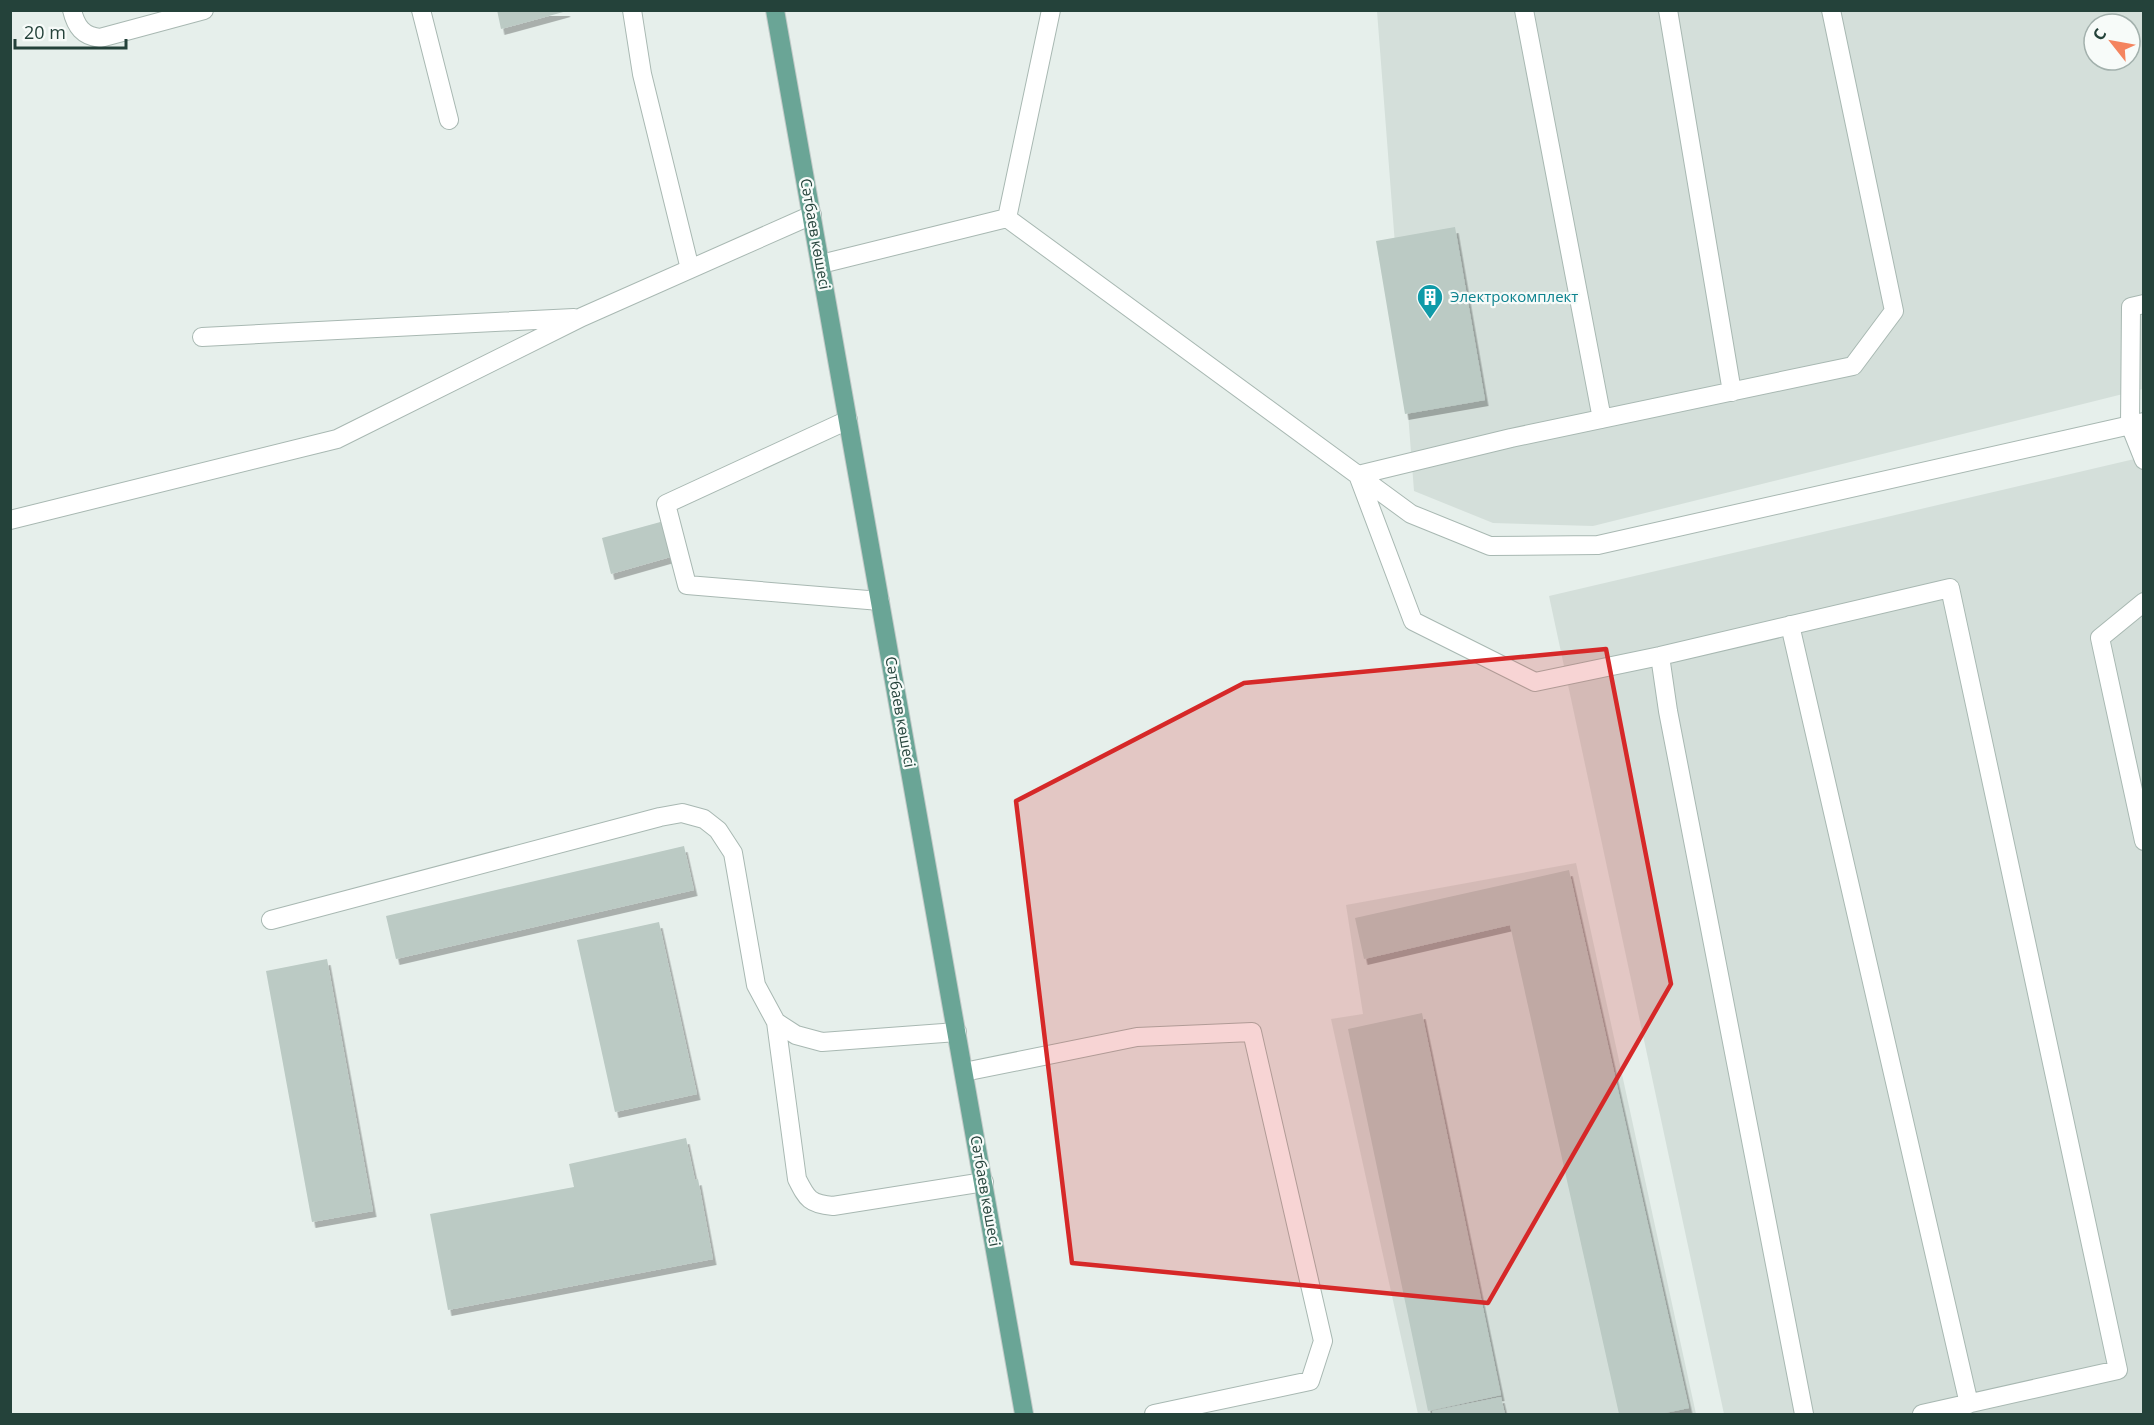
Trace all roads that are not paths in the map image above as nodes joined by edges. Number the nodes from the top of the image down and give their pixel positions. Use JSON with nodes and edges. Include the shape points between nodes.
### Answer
{"nodes":[{"id":1,"x":72,"y":10,"type":"edge"},
{"id":2,"x":204,"y":10,"type":"edge"},
{"id":3,"x":421,"y":10,"type":"edge"},
{"id":4,"x":632,"y":10,"type":"edge"},
{"id":5,"x":775,"y":10,"type":"edge"},
{"id":6,"x":1051,"y":10,"type":"edge"},
{"id":7,"x":1524,"y":10,"type":"edge"},
{"id":8,"x":1668,"y":10,"type":"edge"},
{"id":9,"x":1831,"y":10,"type":"edge"},
{"id":10,"x":450,"y":120,"type":"dead end"},
{"id":11,"x":812,"y":215,"type":"junction"},
{"id":12,"x":1006,"y":218,"type":"junction"},
{"id":13,"x":821,"y":264,"type":"junction"},
{"id":14,"x":690,"y":269,"type":"junction"},
{"id":15,"x":2144,"y":304,"type":"edge"},
{"id":16,"x":582,"y":317,"type":"junction"},
{"id":17,"x":202,"y":337,"type":"dead end"},
{"id":18,"x":1732,"y":392,"type":"junction"},
{"id":19,"x":1602,"y":419,"type":"junction"},
{"id":20,"x":848,"y":420,"type":"junction"},
{"id":21,"x":2137,"y":424,"type":"edge"},
{"id":22,"x":2144,"y":460,"type":"edge"},
{"id":23,"x":1358,"y":475,"type":"junction"},
{"id":24,"x":10,"y":520,"type":"edge"},
{"id":25,"x":880,"y":601,"type":"junction"},
{"id":26,"x":2144,"y":602,"type":"edge"},
{"id":27,"x":1790,"y":625,"type":"junction"},
{"id":28,"x":1660,"y":656,"type":"junction"},
{"id":29,"x":2144,"y":840,"type":"edge"},
{"id":30,"x":271,"y":920,"type":"dead end"},
{"id":31,"x":776,"y":1022,"type":"junction"},
{"id":32,"x":957,"y":1032,"type":"junction"},
{"id":33,"x":964,"y":1072,"type":"junction"},
{"id":34,"x":984,"y":1182,"type":"junction"},
{"id":35,"x":1969,"y":1404,"type":"junction"},
{"id":36,"x":1024,"y":1414,"type":"edge"},
{"id":37,"x":1154,"y":1414,"type":"edge"},
{"id":38,"x":1804,"y":1414,"type":"edge"},
{"id":39,"x":1922,"y":1414,"type":"edge"}],
"edges":[{"from":1,"to":2,"type":"street","via":[[75,23],[87,36],[100,38]]},
{"from":3,"to":10,"type":"street"},
{"from":4,"to":14,"type":"street","via":[[642,74]]},
{"from":5,"to":11,"type":"main road","name":"Сәтбаев көшесі"},
{"from":6,"to":12,"type":"street"},
{"from":7,"to":19,"type":"street"},
{"from":8,"to":18,"type":"street"},
{"from":9,"to":18,"type":"street","via":[[1894,310],[1852,366]]},
{"from":11,"to":13,"type":"main road","name":"Сәтбаев көшесі"},
{"from":11,"to":14,"type":"street"},
{"from":12,"to":13,"type":"street"},
{"from":12,"to":23,"type":"street"},
{"from":13,"to":20,"type":"main road","name":"Сәтбаев көшесі"},
{"from":14,"to":16,"type":"street"},
{"from":15,"to":21,"type":"street","via":[[2131,307]]},
{"from":16,"to":17,"type":"street"},
{"from":16,"to":24,"type":"street","via":[[337,439]]},
{"from":18,"to":19,"type":"street"},
{"from":19,"to":23,"type":"street"},
{"from":20,"to":25,"type":"main road","name":"Сәтбаев көшесі"},
{"from":20,"to":25,"type":"street","via":[[666,504],[687,585]]},
{"from":21,"to":22,"type":"street"},
{"from":21,"to":23,"type":"street","via":[[1598,545],[1490,546],[1411,514]]},
{"from":23,"to":28,"type":"street","via":[[1413,621],[1535,682]]},
{"from":25,"to":32,"type":"main road","name":"Сәтбаев көшесі"},
{"from":26,"to":29,"type":"street","via":[[2100,638]]},
{"from":27,"to":28,"type":"street"},
{"from":27,"to":35,"type":"street"},
{"from":27,"to":35,"type":"street","via":[[1950,588],[2118,1370]]},
{"from":28,"to":38,"type":"street"},
{"from":30,"to":31,"type":"street","via":[[682,813],[704,819],[718,830],[733,853],[756,985]]},
{"from":31,"to":32,"type":"street","via":[[796,1035],[822,1042]]},
{"from":31,"to":34,"type":"street","via":[[797,1179],[806,1197],[833,1206]]},
{"from":32,"to":33,"type":"main road","name":"Сәтбаев көшесі"},
{"from":33,"to":34,"type":"main road","name":"Сәтбаев көшесі"},
{"from":33,"to":37,"type":"street","via":[[1137,1037],[1252,1032],[1323,1341],[1310,1381]]},
{"from":34,"to":36,"type":"main road","name":"Сәтбаев көшесі"},
{"from":35,"to":39,"type":"street"}]}
